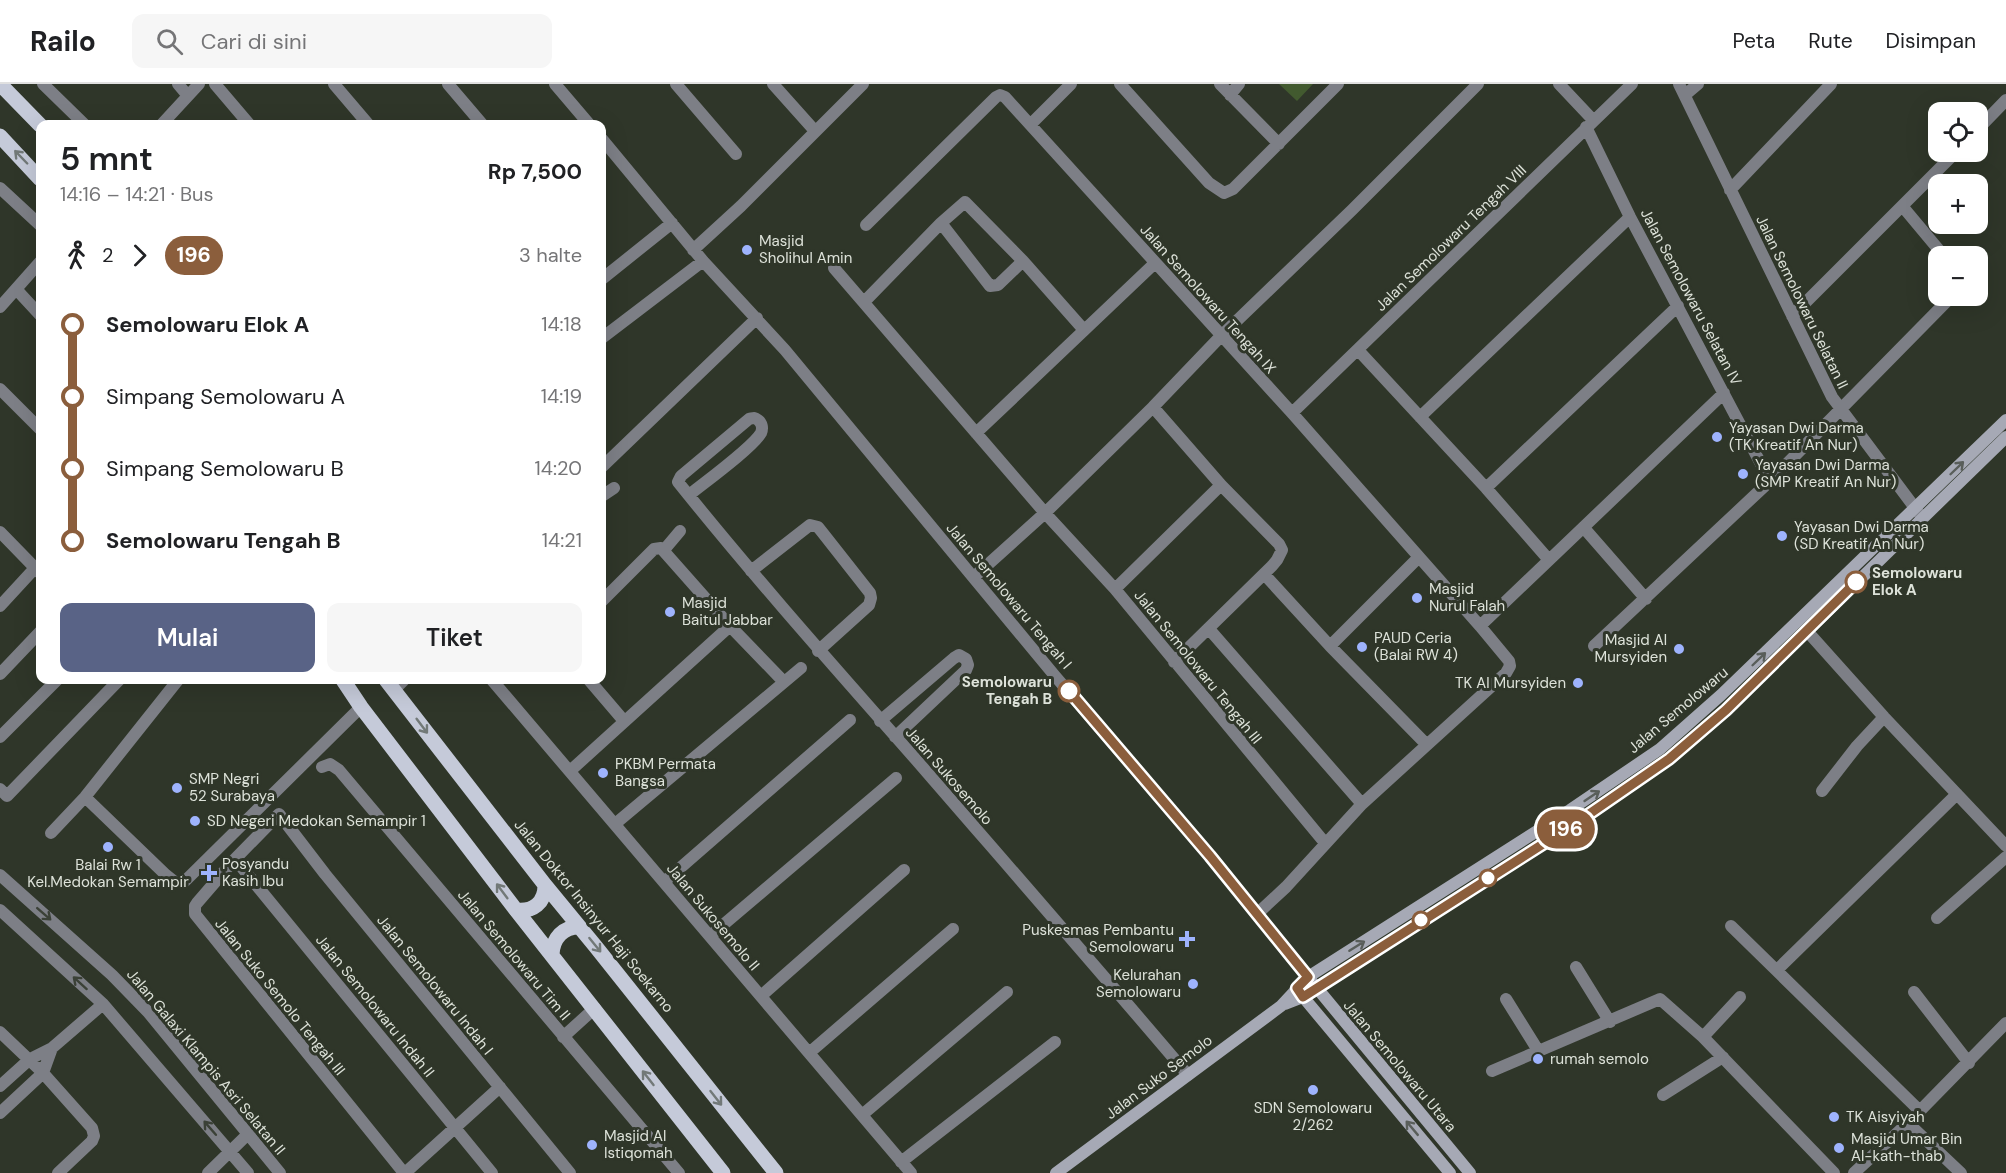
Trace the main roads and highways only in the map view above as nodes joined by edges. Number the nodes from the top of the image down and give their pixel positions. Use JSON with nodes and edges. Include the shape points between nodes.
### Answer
{"nodes":[{"id":1,"x":0,"y":84,"type":"edge"},
{"id":2,"x":36,"y":121,"type":"edge"},
{"id":3,"x":0,"y":136,"type":"edge"},
{"id":4,"x":36,"y":175,"type":"edge"},
{"id":5,"x":2006,"y":420,"type":"edge"},
{"id":6,"x":2006,"y":437,"type":"edge"},
{"id":7,"x":1919,"y":513,"type":"junction"},
{"id":8,"x":346,"y":684,"type":"edge"},
{"id":9,"x":396,"y":684,"type":"edge"},
{"id":10,"x":1660,"y":749,"type":"junction"},
{"id":11,"x":1669,"y":759,"type":"junction"},
{"id":12,"x":544,"y":885,"type":"junction"},
{"id":13,"x":516,"y":910,"type":"junction"},
{"id":14,"x":579,"y":927,"type":"junction"},
{"id":15,"x":552,"y":954,"type":"junction"},
{"id":16,"x":1312,"y":982,"type":"junction"},
{"id":17,"x":1300,"y":993,"type":"junction"},
{"id":18,"x":723,"y":1173,"type":"edge"},
{"id":19,"x":776,"y":1173,"type":"edge"},
{"id":20,"x":1056,"y":1173,"type":"edge"},
{"id":21,"x":1450,"y":1173,"type":"edge"},
{"id":22,"x":1470,"y":1173,"type":"edge"}],
"edges":[{"from":1,"to":2,"type":"main road"},
{"from":4,"to":3,"type":"main road","one_way":true},
{"from":7,"to":5,"type":"main road","name":"Jalan Semolowaru","one_way":true},
{"from":6,"to":7,"type":"main road","name":"Jalan Semolowaru"},
{"from":10,"to":7,"type":"main road","name":"Jalan Semolowaru","one_way":true},
{"from":7,"to":11,"type":"main road","name":"Jalan Semolowaru","via":[[1807,631]]},
{"from":13,"to":8,"type":"main road","one_way":true},
{"from":9,"to":12,"type":"main road","name":"Jalan Doktor Insinyur Haji Soekarno","one_way":true},
{"from":10,"to":11,"type":"main road"},
{"from":16,"to":10,"type":"main road","name":"Jalan Semolowaru","one_way":true},
{"from":11,"to":16,"type":"main road","name":"Jalan Semolowaru","via":[[1579,821]]},
{"from":12,"to":13,"type":"main road","via":[[537,905],[525,911]]},
{"from":12,"to":14,"type":"main road","name":"Jalan Doktor Insinyur Haji Soekarno"},
{"from":13,"to":15,"type":"main road"},
{"from":14,"to":15,"type":"main road","via":[[560,934]]},
{"from":14,"to":19,"type":"main road","name":"Jalan Doktor Insinyur Haji Soekarno","one_way":true},
{"from":18,"to":15,"type":"main road","one_way":true},
{"from":16,"to":17,"type":"main road","name":"Jalan Semolowaru"},
{"from":16,"to":22,"type":"main road","name":"Jalan Semolowaru Utara"},
{"from":17,"to":20,"type":"main road","name":"Jalan Suko Semolo"},
{"from":21,"to":17,"type":"main road","name":"Jalan Semolowaru Utara","one_way":true}]}
